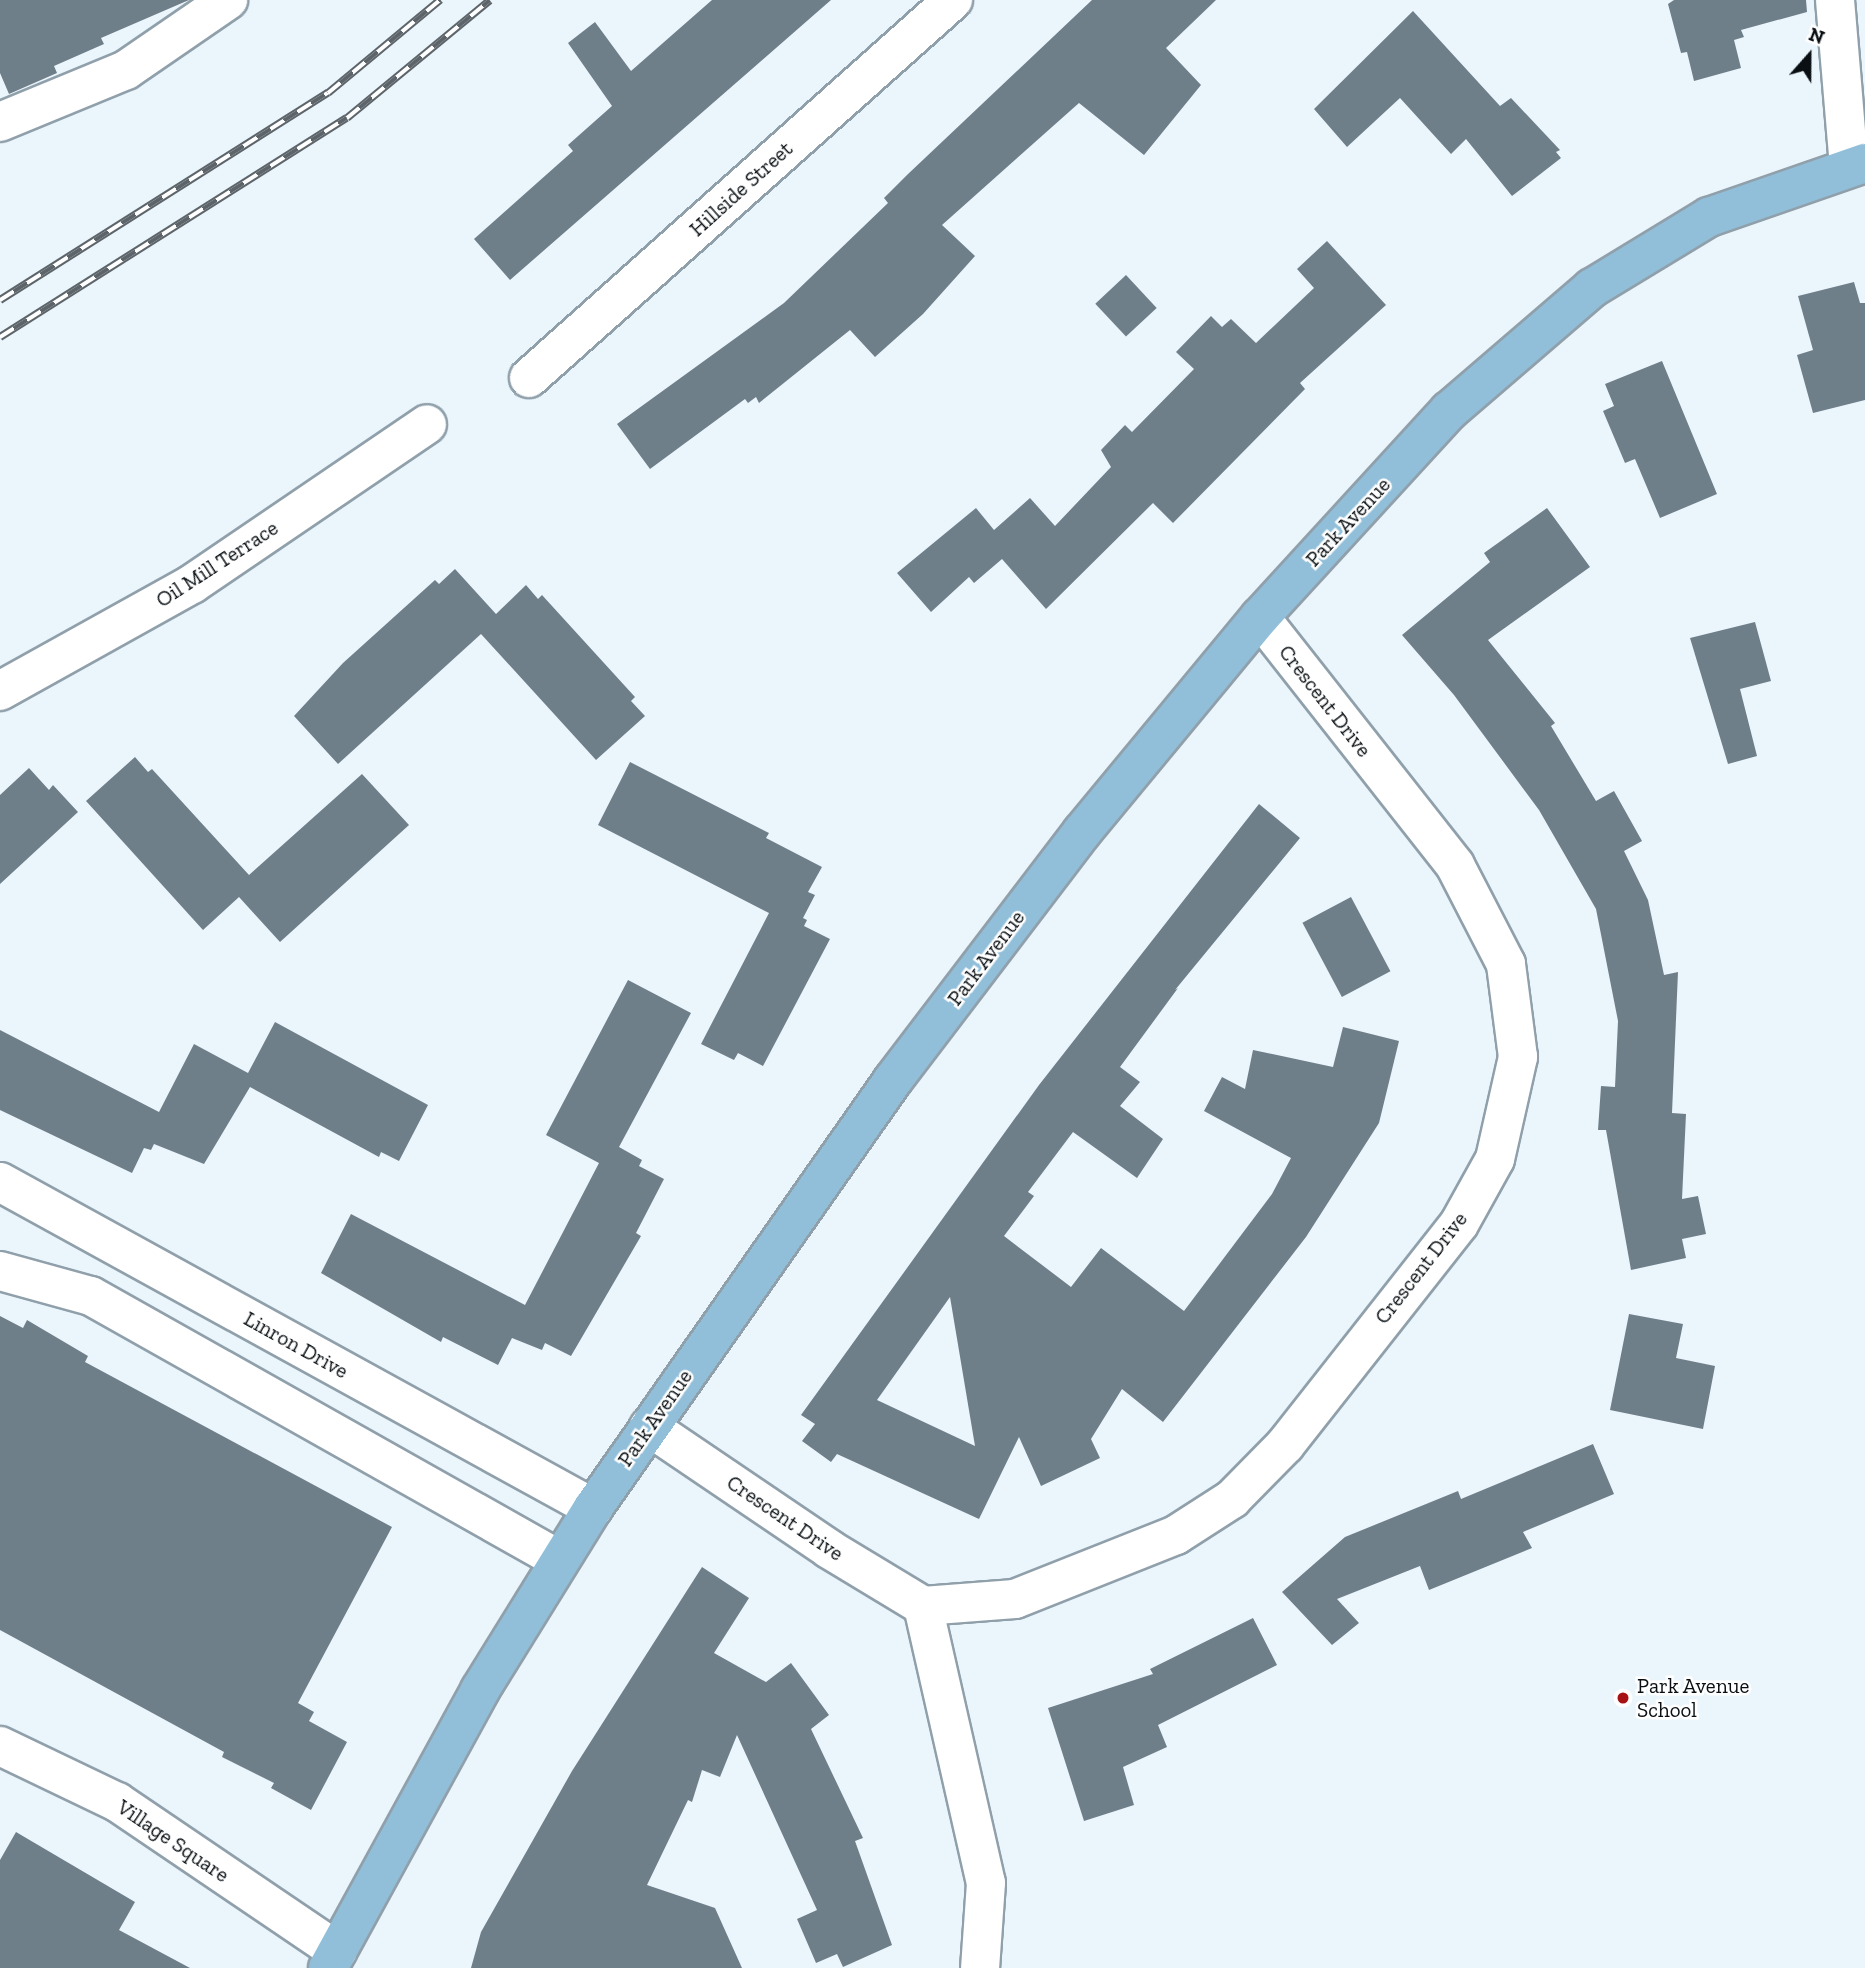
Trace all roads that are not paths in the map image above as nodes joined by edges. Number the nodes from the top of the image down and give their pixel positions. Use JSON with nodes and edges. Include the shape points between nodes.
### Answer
{"nodes":[{"id":1,"x":228,"y":0,"type":"edge"},
{"id":2,"x":953,"y":0,"type":"edge"},
{"id":3,"x":1835,"y":0,"type":"edge"},
{"id":4,"x":0,"y":122,"type":"edge"},
{"id":5,"x":1857,"y":165,"type":"edge"},
{"id":6,"x":529,"y":377,"type":"dead end"},
{"id":7,"x":427,"y":424,"type":"dead end"},
{"id":8,"x":1260,"y":617,"type":"junction"},
{"id":9,"x":0,"y":691,"type":"edge"},
{"id":10,"x":0,"y":1182,"type":"edge"},
{"id":11,"x":0,"y":1271,"type":"edge"},
{"id":12,"x":649,"y":1427,"type":"junction"},
{"id":13,"x":593,"y":1507,"type":"junction"},
{"id":14,"x":560,"y":1560,"type":"junction"},
{"id":15,"x":923,"y":1606,"type":"junction"},
{"id":16,"x":0,"y":1746,"type":"edge"},
{"id":17,"x":333,"y":1960,"type":"edge"},
{"id":18,"x":980,"y":1968,"type":"edge"}],
"edges":[{"from":1,"to":4,"type":"street","via":[[126,71]]},
{"from":2,"to":6,"type":"street","name":"Hillside Street"},
{"from":3,"to":5,"type":"street"},
{"from":5,"to":8,"type":"main road","name":"Park Avenue","via":[[1709,218],[1592,288],[1449,411]]},
{"from":7,"to":9,"type":"street","name":"Oil Mill Terrace","via":[[192,584]]},
{"from":8,"to":12,"type":"main road","name":"Park Avenue","via":[[1082,832],[893,1080]]},
{"from":8,"to":15,"type":"street","name":"Crescent Drive","via":[[1455,865],[1506,964],[1518,1057],[1494,1159],[1459,1224],[1284,1445],[1232,1499],[1177,1535],[1015,1600]]},
{"from":10,"to":13,"type":"street","name":"Linron Drive"},
{"from":11,"to":14,"type":"street","via":[[91,1296]]},
{"from":12,"to":13,"type":"main road","name":"Park Avenue"},
{"from":12,"to":15,"type":"street","name":"Crescent Drive","via":[[828,1549]]},
{"from":13,"to":14,"type":"main road","name":"Park Avenue"},
{"from":14,"to":17,"type":"main road","name":"Park Avenue","via":[[480,1690]]},
{"from":15,"to":18,"type":"street","via":[[986,1883]]},
{"from":16,"to":17,"type":"street","name":"Village Square","via":[[117,1802]]}]}
